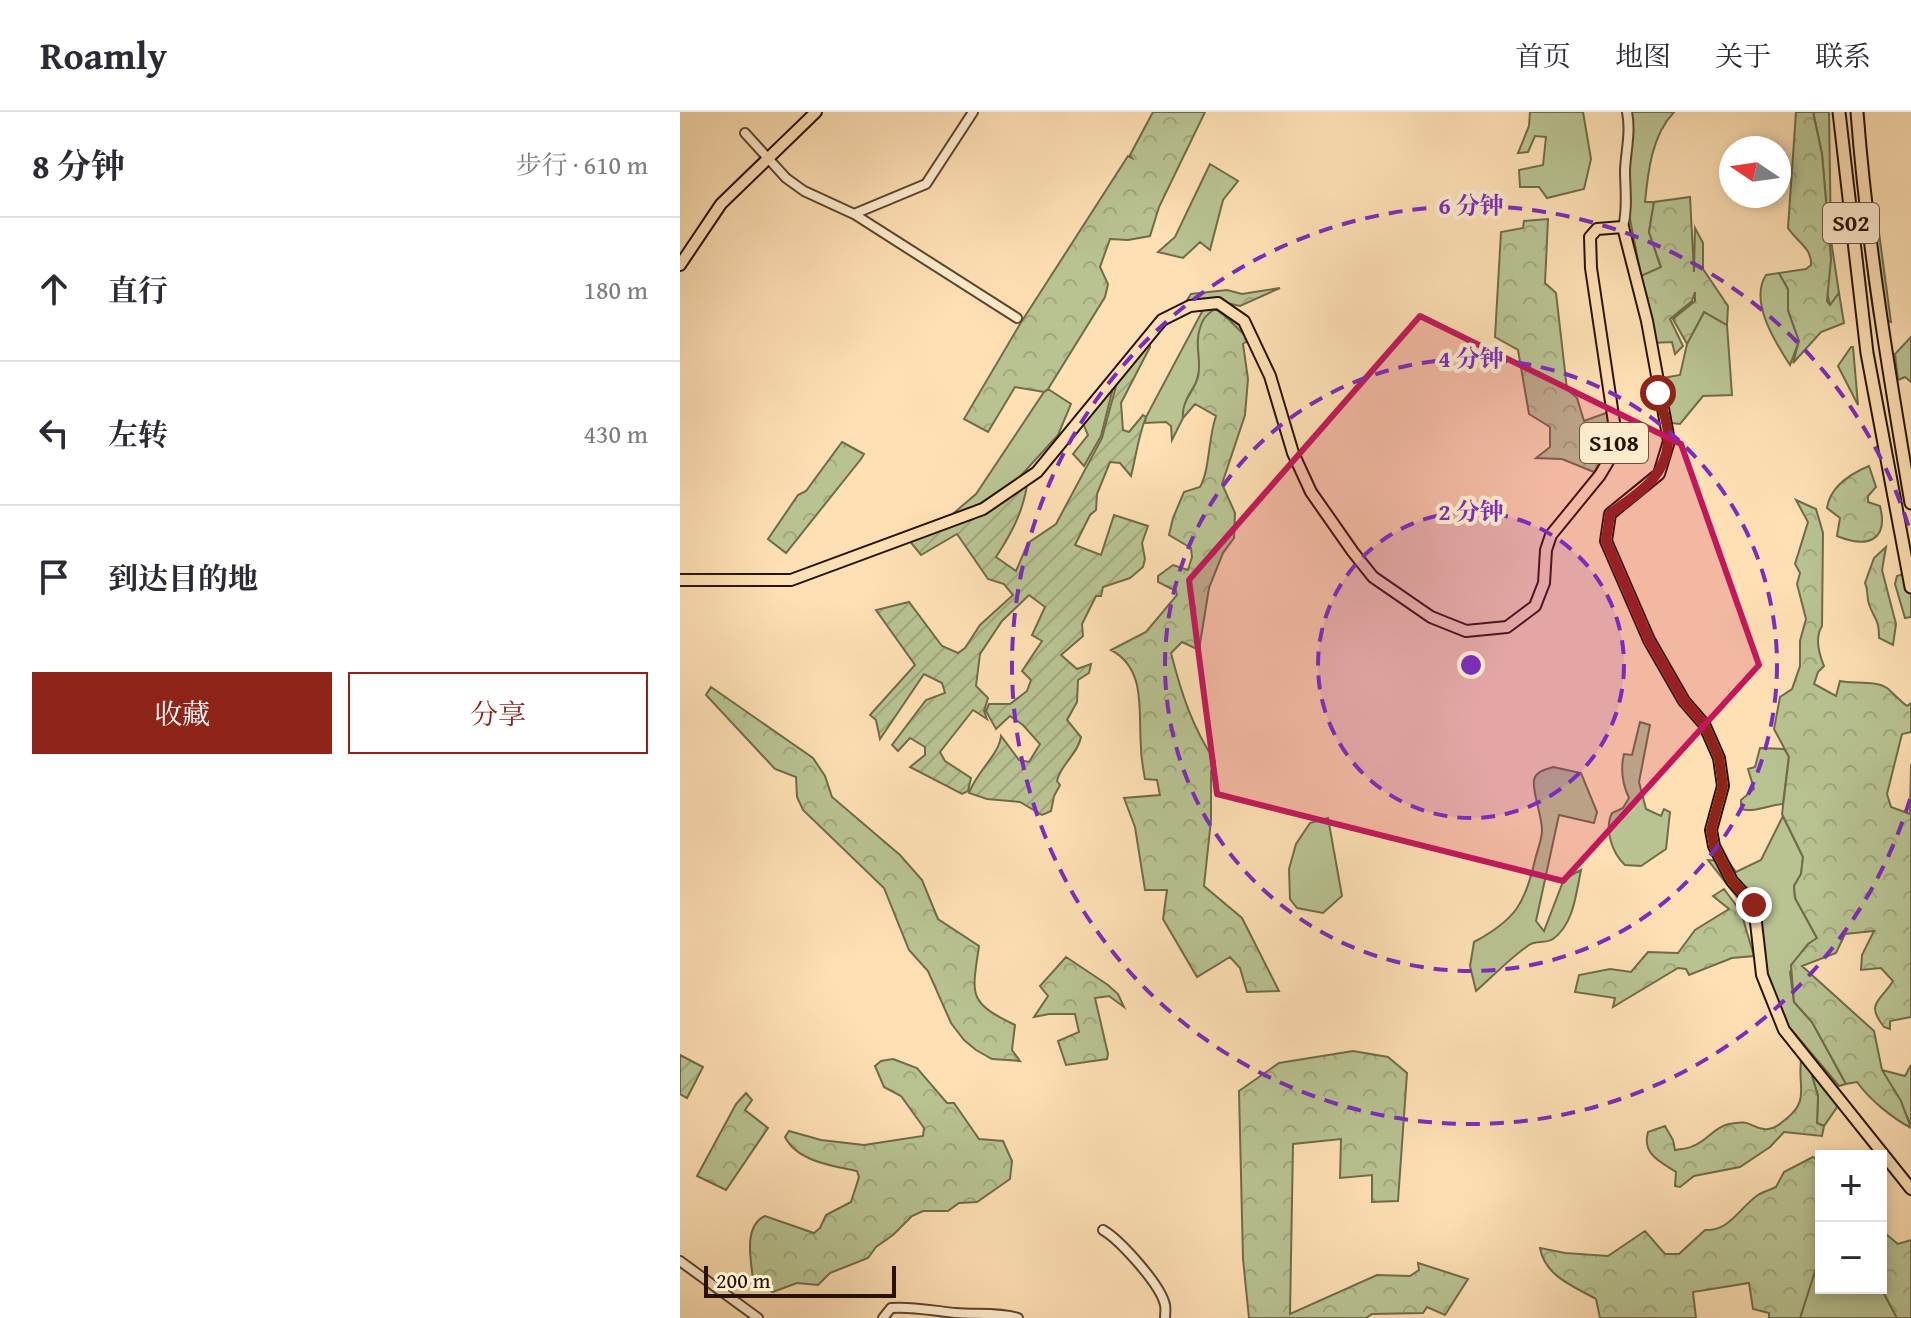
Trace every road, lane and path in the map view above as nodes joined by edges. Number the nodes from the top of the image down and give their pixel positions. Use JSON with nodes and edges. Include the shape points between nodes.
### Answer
{"nodes":[{"id":1,"x":816,"y":112,"type":"edge"},
{"id":2,"x":973,"y":112,"type":"edge"},
{"id":3,"x":1627,"y":112,"type":"edge"},
{"id":4,"x":1839,"y":112,"type":"edge"},
{"id":5,"x":1857,"y":112,"type":"edge"},
{"id":6,"x":745,"y":133,"type":"dead end"},
{"id":7,"x":768,"y":158,"type":"junction"},
{"id":8,"x":854,"y":214,"type":"junction"},
{"id":9,"x":1623,"y":227,"type":"junction"},
{"id":10,"x":680,"y":265,"type":"edge"},
{"id":11,"x":1017,"y":318,"type":"dead end"},
{"id":12,"x":1911,"y":503,"type":"edge"},
{"id":13,"x":680,"y":580,"type":"edge"},
{"id":14,"x":1911,"y":587,"type":"edge"},
{"id":15,"x":1911,"y":1189,"type":"edge"},
{"id":16,"x":1103,"y":1230,"type":"dead end"},
{"id":17,"x":680,"y":1261,"type":"edge"},
{"id":18,"x":758,"y":1318,"type":"edge"},
{"id":19,"x":883,"y":1318,"type":"edge"},
{"id":20,"x":1018,"y":1318,"type":"edge"},
{"id":21,"x":1165,"y":1318,"type":"edge"}],
"edges":[{"from":1,"to":7,"type":"main road"},
{"from":2,"to":8,"type":"street","via":[[926,184]]},
{"from":3,"to":9,"type":"street"},
{"from":4,"to":14,"type":"highway","number":"S02","via":[[1864,333]]},
{"from":5,"to":12,"type":"highway","number":"S02","via":[[1885,351]]},
{"from":6,"to":7,"type":"street"},
{"from":7,"to":8,"type":"street","via":[[804,191]]},
{"from":7,"to":10,"type":"main road","via":[[721,204]]},
{"from":8,"to":11,"type":"street"},
{"from":9,"to":13,"type":"main road","number":"S108","via":[[1597,229],[1590,237],[1615,429],[1613,453],[1551,535],[1535,606],[1507,627],[1466,631],[1431,617],[1373,577],[1311,492],[1270,376],[1244,321],[1218,303],[1190,306],[1162,320],[1037,472],[983,509],[791,580]]},
{"from":9,"to":15,"type":"main road","number":"S108","via":[[1669,441],[1659,474],[1610,514],[1606,541],[1649,640],[1684,701],[1704,724],[1719,758],[1723,786],[1711,830],[1714,846],[1732,881],[1754,905],[1762,975],[1784,1030]]},
{"from":16,"to":21,"type":"street","via":[[1152,1281],[1165,1303]]},
{"from":17,"to":18,"type":"street"},
{"from":19,"to":20,"type":"street","via":[[891,1308],[904,1307]]}]}
